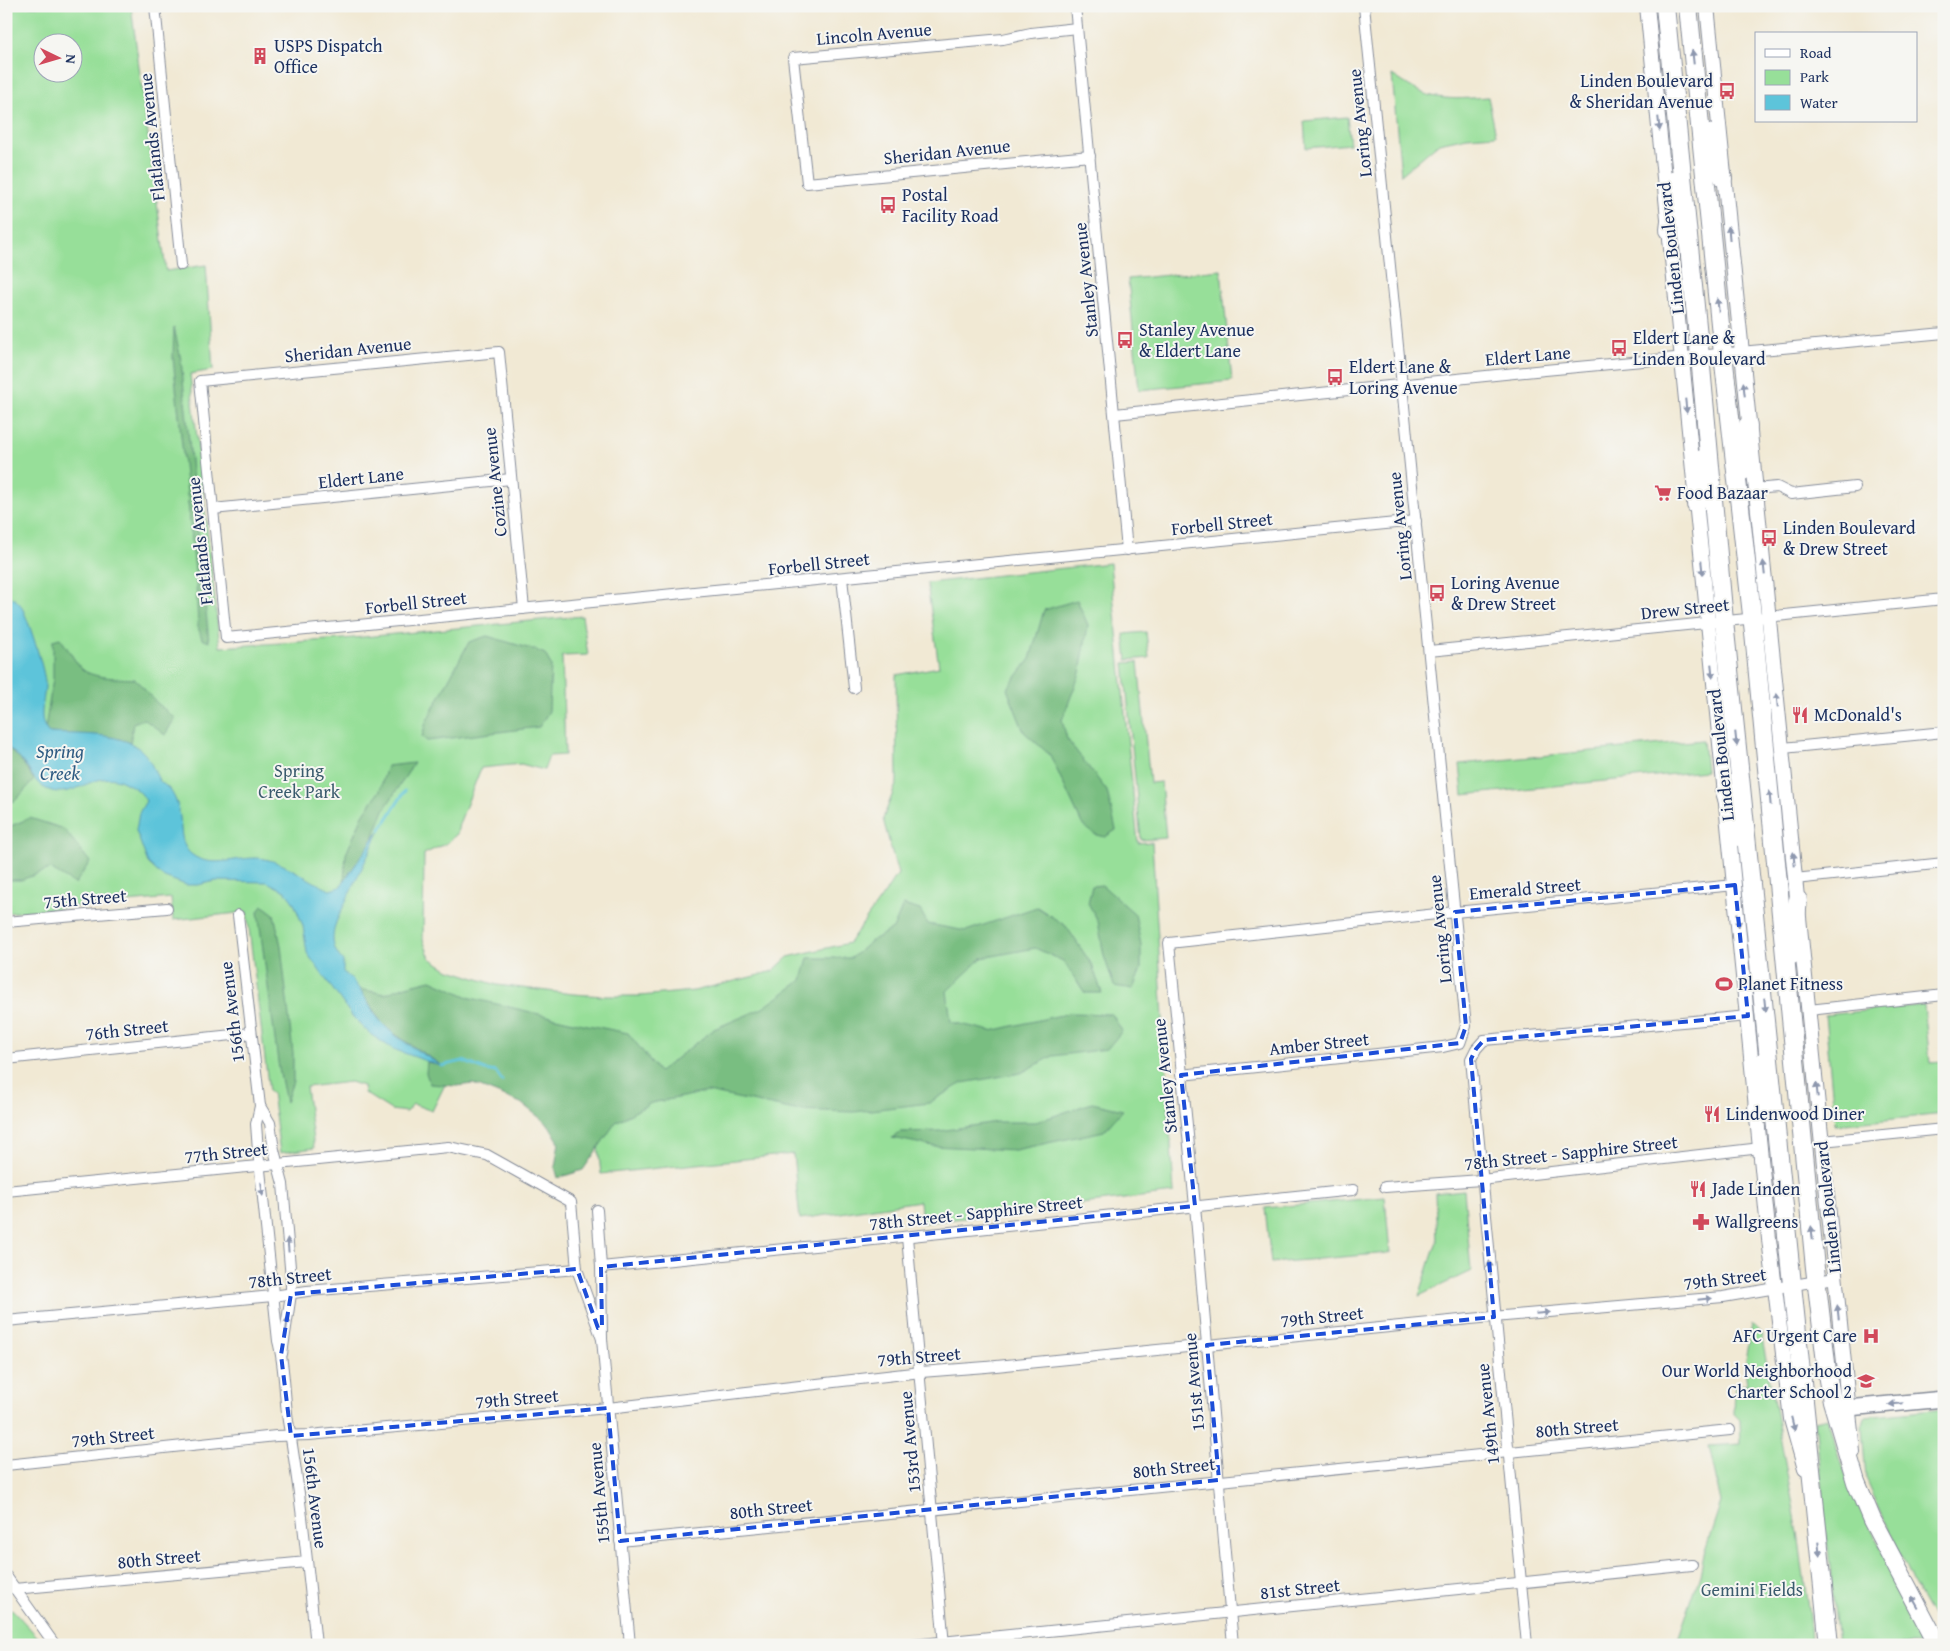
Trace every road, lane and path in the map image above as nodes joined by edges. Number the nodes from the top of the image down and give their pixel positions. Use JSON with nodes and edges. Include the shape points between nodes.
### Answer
{"nodes":[{"id":1,"x":155,"y":6,"type":"edge"},
{"id":2,"x":1075,"y":6,"type":"edge"},
{"id":3,"x":1364,"y":6,"type":"edge"},
{"id":4,"x":1647,"y":6,"type":"edge"},
{"id":5,"x":1665,"y":6,"type":"edge"},
{"id":6,"x":1688,"y":6,"type":"edge"},
{"id":7,"x":1707,"y":6,"type":"edge"},
{"id":8,"x":1077,"y":28,"type":"junction"},
{"id":9,"x":1698,"y":106,"type":"junction"},
{"id":10,"x":1680,"y":147,"type":"junction"},
{"id":11,"x":1090,"y":156,"type":"junction"},
{"id":12,"x":1723,"y":178,"type":"junction"},
{"id":13,"x":806,"y":182,"type":"joint"},
{"id":14,"x":1669,"y":230,"type":"junction"},
{"id":15,"x":181,"y":265,"type":"dead end"},
{"id":16,"x":1944,"y":333,"type":"edge"},
{"id":17,"x":499,"y":352,"type":"joint"},
{"id":18,"x":1732,"y":353,"type":"junction"},
{"id":19,"x":1700,"y":356,"type":"junction"},
{"id":20,"x":1682,"y":358,"type":"junction"},
{"id":21,"x":200,"y":381,"type":"joint"},
{"id":22,"x":1402,"y":384,"type":"junction"},
{"id":23,"x":1115,"y":414,"type":"junction"},
{"id":24,"x":1748,"y":425,"type":"junction"},
{"id":25,"x":1707,"y":426,"type":"junction"},
{"id":26,"x":511,"y":479,"type":"junction"},
{"id":27,"x":1855,"y":487,"type":"dead end"},
{"id":28,"x":1755,"y":489,"type":"junction"},
{"id":29,"x":1740,"y":504,"type":"junction"},
{"id":30,"x":1696,"y":505,"type":"junction"},
{"id":31,"x":213,"y":509,"type":"junction"},
{"id":32,"x":1416,"y":521,"type":"junction"},
{"id":33,"x":1127,"y":550,"type":"junction"},
{"id":34,"x":842,"y":578,"type":"junction"},
{"id":35,"x":1944,"y":599,"type":"edge"},
{"id":36,"x":524,"y":609,"type":"junction"},
{"id":37,"x":1761,"y":617,"type":"junction"},
{"id":38,"x":1716,"y":622,"type":"junction"},
{"id":39,"x":226,"y":638,"type":"joint"},
{"id":40,"x":1429,"y":651,"type":"junction"},
{"id":41,"x":854,"y":688,"type":"dead end"},
{"id":42,"x":1944,"y":732,"type":"edge"},
{"id":43,"x":1782,"y":748,"type":"junction"},
{"id":44,"x":1725,"y":792,"type":"junction"},
{"id":45,"x":1944,"y":863,"type":"edge"},
{"id":46,"x":1751,"y":875,"type":"junction"},
{"id":47,"x":1796,"y":879,"type":"junction"},
{"id":48,"x":1735,"y":885,"type":"junction"},
{"id":49,"x":1798,"y":900,"type":"junction"},
{"id":50,"x":167,"y":908,"type":"dead end"},
{"id":51,"x":1455,"y":912,"type":"junction"},
{"id":52,"x":238,"y":915,"type":"dead end"},
{"id":53,"x":6,"y":922,"type":"edge"},
{"id":54,"x":1169,"y":943,"type":"joint"},
{"id":55,"x":1788,"y":993,"type":"junction"},
{"id":56,"x":1944,"y":995,"type":"edge"},
{"id":57,"x":1809,"y":1010,"type":"junction"},
{"id":58,"x":1748,"y":1016,"type":"junction"},
{"id":59,"x":251,"y":1033,"type":"junction"},
{"id":60,"x":1768,"y":1033,"type":"junction"},
{"id":61,"x":1460,"y":1043,"type":"joint"},
{"id":62,"x":6,"y":1059,"type":"edge"},
{"id":63,"x":1181,"y":1075,"type":"junction"},
{"id":64,"x":260,"y":1106,"type":"junction"},
{"id":65,"x":1757,"y":1109,"type":"junction"},
{"id":66,"x":1944,"y":1129,"type":"edge"},
{"id":67,"x":1822,"y":1141,"type":"junction"},
{"id":68,"x":1760,"y":1148,"type":"junction"},
{"id":69,"x":278,"y":1164,"type":"junction"},
{"id":70,"x":260,"y":1165,"type":"junction"},
{"id":71,"x":1481,"y":1180,"type":"junction"},
{"id":72,"x":1385,"y":1187,"type":"dead end"},
{"id":73,"x":1353,"y":1190,"type":"dead end"},
{"id":74,"x":6,"y":1191,"type":"edge"},
{"id":75,"x":571,"y":1202,"type":"joint"},
{"id":76,"x":1195,"y":1206,"type":"junction"},
{"id":77,"x":597,"y":1210,"type":"dead end"},
{"id":78,"x":907,"y":1237,"type":"junction"},
{"id":79,"x":601,"y":1267,"type":"junction"},
{"id":80,"x":578,"y":1269,"type":"junction"},
{"id":81,"x":1835,"y":1278,"type":"junction"},
{"id":82,"x":1816,"y":1281,"type":"junction"},
{"id":83,"x":1794,"y":1286,"type":"junction"},
{"id":84,"x":1775,"y":1289,"type":"junction"},
{"id":85,"x":292,"y":1294,"type":"junction"},
{"id":86,"x":273,"y":1296,"type":"junction"},
{"id":87,"x":1494,"y":1316,"type":"junction"},
{"id":88,"x":6,"y":1321,"type":"edge"},
{"id":89,"x":602,"y":1339,"type":"junction"},
{"id":90,"x":1207,"y":1345,"type":"junction"},
{"id":91,"x":281,"y":1355,"type":"junction"},
{"id":92,"x":920,"y":1372,"type":"junction"},
{"id":93,"x":1944,"y":1399,"type":"edge"},
{"id":94,"x":608,"y":1408,"type":"junction"},
{"id":95,"x":1841,"y":1409,"type":"junction"},
{"id":96,"x":1730,"y":1430,"type":"dead end"},
{"id":97,"x":291,"y":1436,"type":"junction"},
{"id":98,"x":1508,"y":1451,"type":"junction"},
{"id":99,"x":6,"y":1465,"type":"edge"},
{"id":100,"x":1219,"y":1480,"type":"junction"},
{"id":101,"x":1814,"y":1501,"type":"junction"},
{"id":102,"x":931,"y":1509,"type":"junction"},
{"id":103,"x":620,"y":1541,"type":"junction"},
{"id":104,"x":307,"y":1562,"type":"junction"},
{"id":105,"x":1692,"y":1566,"type":"dead end"},
{"id":106,"x":6,"y":1576,"type":"edge"},
{"id":107,"x":1521,"y":1583,"type":"junction"},
{"id":108,"x":14,"y":1589,"type":"junction"},
{"id":109,"x":1230,"y":1612,"type":"junction"},
{"id":110,"x":943,"y":1643,"type":"edge"},
{"id":111,"x":55,"y":1645,"type":"edge"},
{"id":112,"x":316,"y":1645,"type":"edge"},
{"id":113,"x":630,"y":1645,"type":"edge"},
{"id":114,"x":912,"y":1645,"type":"edge"},
{"id":115,"x":1233,"y":1645,"type":"edge"},
{"id":116,"x":1527,"y":1645,"type":"edge"},
{"id":117,"x":1829,"y":1645,"type":"edge"},
{"id":118,"x":1938,"y":1645,"type":"edge"}],
"edges":[{"from":1,"to":15,"type":"street","name":"Flatlands Avenue"},
{"from":2,"to":8,"type":"street","name":"Stanley Avenue"},
{"from":3,"to":22,"type":"street","name":"Loring Avenue"},
{"from":4,"to":14,"type":"street","name":"Linden Boulevard","one_way":true},
{"from":5,"to":10,"type":"highway","name":"Linden Boulevard"},
{"from":9,"to":6,"type":"highway","name":"Linden Boulevard","one_way":true},
{"from":7,"to":12,"type":"street","name":"Linden Boulevard"},
{"from":8,"to":11,"type":"street","name":"Stanley Avenue"},
{"from":8,"to":13,"type":"street","name":"Lincoln Avenue","via":[[793,58]]},
{"from":9,"to":12,"type":"highway"},
{"from":18,"to":9,"type":"highway","name":"Linden Boulevard","one_way":true},
{"from":10,"to":14,"type":"highway"},
{"from":10,"to":19,"type":"highway","name":"Linden Boulevard"},
{"from":11,"to":13,"type":"street","name":"Sheridan Avenue"},
{"from":11,"to":23,"type":"street","name":"Stanley Avenue"},
{"from":18,"to":12,"type":"street","name":"Linden Boulevard","one_way":true},
{"from":14,"to":20,"type":"street","name":"Linden Boulevard"},
{"from":16,"to":18,"type":"street","name":"Eldert Lane"},
{"from":17,"to":21,"type":"street","name":"Sheridan Avenue"},
{"from":17,"to":26,"type":"street","name":"Cozine Avenue"},
{"from":18,"to":19,"type":"street","name":"Eldert Lane"},
{"from":24,"to":18,"type":"street","name":"Linden Boulevard","one_way":true},
{"from":18,"to":29,"type":"highway","name":"Linden Boulevard"},
{"from":19,"to":20,"type":"street","name":"Eldert Lane"},
{"from":19,"to":25,"type":"highway","name":"Linden Boulevard"},
{"from":20,"to":22,"type":"street","name":"Eldert Lane"},
{"from":20,"to":30,"type":"street","name":"Linden Boulevard","one_way":true},
{"from":21,"to":31,"type":"street","name":"Flatlands Avenue"},
{"from":22,"to":23,"type":"street","name":"Eldert Lane"},
{"from":22,"to":32,"type":"street","name":"Loring Avenue"},
{"from":23,"to":33,"type":"street","name":"Stanley Avenue"},
{"from":24,"to":28,"type":"street","name":"Linden Boulevard"},
{"from":24,"to":29,"type":"highway"},
{"from":25,"to":30,"type":"highway"},
{"from":25,"to":38,"type":"highway","name":"Linden Boulevard"},
{"from":26,"to":31,"type":"street","name":"Eldert Lane"},
{"from":26,"to":36,"type":"street","name":"Cozine Avenue"},
{"from":27,"to":28,"type":"street","via":[[1791,494],[1777,487]]},
{"from":37,"to":28,"type":"street","name":"Linden Boulevard","one_way":true},
{"from":29,"to":37,"type":"highway","name":"Linden Boulevard"},
{"from":30,"to":38,"type":"street","name":"Linden Boulevard","one_way":true},
{"from":31,"to":39,"type":"street","name":"Flatlands Avenue"},
{"from":32,"to":33,"type":"street","name":"Forbell Street"},
{"from":32,"to":40,"type":"street","name":"Loring Avenue"},
{"from":33,"to":34,"type":"street","name":"Forbell Street"},
{"from":34,"to":36,"type":"street","name":"Forbell Street"},
{"from":34,"to":41,"type":"street"},
{"from":35,"to":37,"type":"street","name":"Drew Street"},
{"from":36,"to":39,"type":"street","name":"Forbell Street"},
{"from":37,"to":38,"type":"street","name":"Drew Street"},
{"from":43,"to":37,"type":"street","name":"Linden Boulevard","one_way":true},
{"from":55,"to":37,"type":"highway","name":"Linden Boulevard","one_way":true},
{"from":38,"to":40,"type":"street","name":"Drew Street"},
{"from":38,"to":44,"type":"street","name":"Linden Boulevard","one_way":true},
{"from":38,"to":46,"type":"highway","name":"Linden Boulevard","one_way":true},
{"from":40,"to":51,"type":"street","name":"Loring Avenue"},
{"from":42,"to":43,"type":"street"},
{"from":47,"to":43,"type":"street","name":"Linden Boulevard","one_way":true},
{"from":44,"to":46,"type":"highway"},
{"from":44,"to":48,"type":"street","name":"Linden Boulevard"},
{"from":45,"to":47,"type":"street"},
{"from":46,"to":60,"type":"highway","name":"Linden Boulevard","one_way":true},
{"from":47,"to":49,"type":"street","name":"Linden Boulevard"},
{"from":48,"to":51,"type":"street","name":"Emerald Street"},
{"from":48,"to":58,"type":"street","name":"Linden Boulevard","one_way":true},
{"from":49,"to":55,"type":"highway"},
{"from":49,"to":57,"type":"street","name":"Linden Boulevard"},
{"from":50,"to":53,"type":"street","name":"75th Street"},
{"from":51,"to":54,"type":"street","name":"Emerald Street"},
{"from":51,"to":61,"type":"street","name":"Loring Avenue","via":[[1466,1026]]},
{"from":52,"to":59,"type":"street","name":"156th Avenue"},
{"from":54,"to":63,"type":"street","name":"Stanley Avenue"},
{"from":82,"to":55,"type":"highway","name":"Linden Boulevard","one_way":true},
{"from":56,"to":57,"type":"street"},
{"from":67,"to":57,"type":"street","name":"Linden Boulevard","one_way":true},
{"from":58,"to":65,"type":"street","name":"Linden Boulevard"},
{"from":58,"to":71,"type":"street","via":[[1484,1040],[1471,1059]]},
{"from":59,"to":62,"type":"street","name":"76th Street"},
{"from":59,"to":64,"type":"street","name":"156th Avenue"},
{"from":60,"to":65,"type":"highway"},
{"from":60,"to":83,"type":"highway","name":"Linden Boulevard"},
{"from":61,"to":63,"type":"street","name":"Amber Street"},
{"from":63,"to":76,"type":"street","name":"Stanley Avenue"},
{"from":64,"to":69,"type":"street","name":"156th Avenue","via":[[270,1123]]},
{"from":64,"to":70,"type":"street","name":"156th Avenue","via":[[256,1124]]},
{"from":65,"to":68,"type":"street","name":"Linden Boulevard"},
{"from":66,"to":67,"type":"street"},
{"from":67,"to":81,"type":"street","name":"Linden Boulevard"},
{"from":68,"to":71,"type":"street","name":"78th Street - Sapphire Street"},
{"from":68,"to":84,"type":"street","name":"Linden Boulevard"},
{"from":69,"to":70,"type":"street","name":"77th Street"},
{"from":69,"to":75,"type":"street","name":"77th Street","via":[[448,1147],[486,1155]]},
{"from":85,"to":69,"type":"street","name":"156th Avenue","one_way":true,"via":[[283,1184]]},
{"from":70,"to":74,"type":"street","name":"77th Street"},
{"from":70,"to":86,"type":"street","name":"156th Avenue","one_way":true},
{"from":71,"to":72,"type":"street","name":"78th Street - Sapphire Street"},
{"from":87,"to":71,"type":"street","name":"149th Avenue","one_way":true},
{"from":73,"to":76,"type":"street","name":"78th Street - Sapphire Street"},
{"from":75,"to":80,"type":"street","name":"155th Avenue"},
{"from":76,"to":78,"type":"street","name":"78th Street - Sapphire Street"},
{"from":76,"to":90,"type":"street","name":"151st Avenue"},
{"from":77,"to":79,"type":"street"},
{"from":78,"to":79,"type":"street","name":"78th Street - Sapphire Street"},
{"from":78,"to":92,"type":"street","name":"153rd Avenue"},
{"from":79,"to":89,"type":"street","name":"155th Avenue"},
{"from":80,"to":85,"type":"street","name":"78th Street"},
{"from":80,"to":89,"type":"street","name":"155th Avenue"},
{"from":81,"to":82,"type":"street","name":"79th Street"},
{"from":95,"to":81,"type":"street","name":"Linden Boulevard","one_way":true},
{"from":82,"to":83,"type":"street","name":"79th Street"},
{"from":82,"to":95,"type":"highway","name":"Linden Boulevard","via":[[1828,1380]]},
{"from":83,"to":84,"type":"street","name":"79th Street"},
{"from":83,"to":101,"type":"highway","name":"Linden Boulevard"},
{"from":87,"to":84,"type":"street","name":"79th Street","one_way":true,"via":[[1653,1304]]},
{"from":84,"to":101,"type":"street","name":"Linden Boulevard","one_way":true,"via":[[1791,1419]]},
{"from":85,"to":86,"type":"street","name":"78th Street"},
{"from":91,"to":85,"type":"street","name":"156th Avenue","one_way":true},
{"from":86,"to":88,"type":"street","name":"78th Street"},
{"from":86,"to":91,"type":"street","name":"156th Avenue"},
{"from":87,"to":90,"type":"street","name":"79th Street"},
{"from":87,"to":98,"type":"street","name":"149th Avenue"},
{"from":89,"to":94,"type":"street","name":"155th Avenue"},
{"from":90,"to":92,"type":"street","name":"79th Street"},
{"from":90,"to":100,"type":"street","name":"151st Avenue"},
{"from":91,"to":97,"type":"street","name":"156th Avenue"},
{"from":92,"to":94,"type":"street","name":"79th Street"},
{"from":92,"to":102,"type":"street","name":"153rd Avenue"},
{"from":93,"to":95,"type":"main road","one_way":true},
{"from":94,"to":97,"type":"street","name":"79th Street"},
{"from":94,"to":103,"type":"street","name":"155th Avenue"},
{"from":118,"to":95,"type":"highway","name":"Linden Boulevard","one_way":true,"via":[[1872,1520],[1856,1482]]},
{"from":96,"to":98,"type":"street","name":"80th Street"},
{"from":97,"to":99,"type":"street","name":"79th Street"},
{"from":97,"to":104,"type":"street","name":"156th Avenue"},
{"from":98,"to":100,"type":"street","name":"80th Street"},
{"from":98,"to":107,"type":"street","name":"149th Avenue"},
{"from":100,"to":102,"type":"street","name":"80th Street"},
{"from":100,"to":109,"type":"street","name":"151st Avenue"},
{"from":101,"to":117,"type":"highway","name":"Linden Boulevard","one_way":true},
{"from":102,"to":103,"type":"street","name":"80th Street"},
{"from":102,"to":110,"type":"street","name":"153rd Avenue"},
{"from":103,"to":113,"type":"street","name":"155th Avenue"},
{"from":104,"to":108,"type":"street","name":"80th Street"},
{"from":104,"to":112,"type":"street","name":"156th Avenue"},
{"from":105,"to":107,"type":"street","name":"81st Street"},
{"from":106,"to":108,"type":"street"},
{"from":107,"to":109,"type":"street","name":"81st Street"},
{"from":107,"to":116,"type":"street","name":"149th Avenue"},
{"from":108,"to":111,"type":"street"},
{"from":109,"to":110,"type":"street","name":"81st Street"},
{"from":109,"to":115,"type":"street","name":"151st Avenue"},
{"from":110,"to":114,"type":"street","name":"81st Street"}]}
